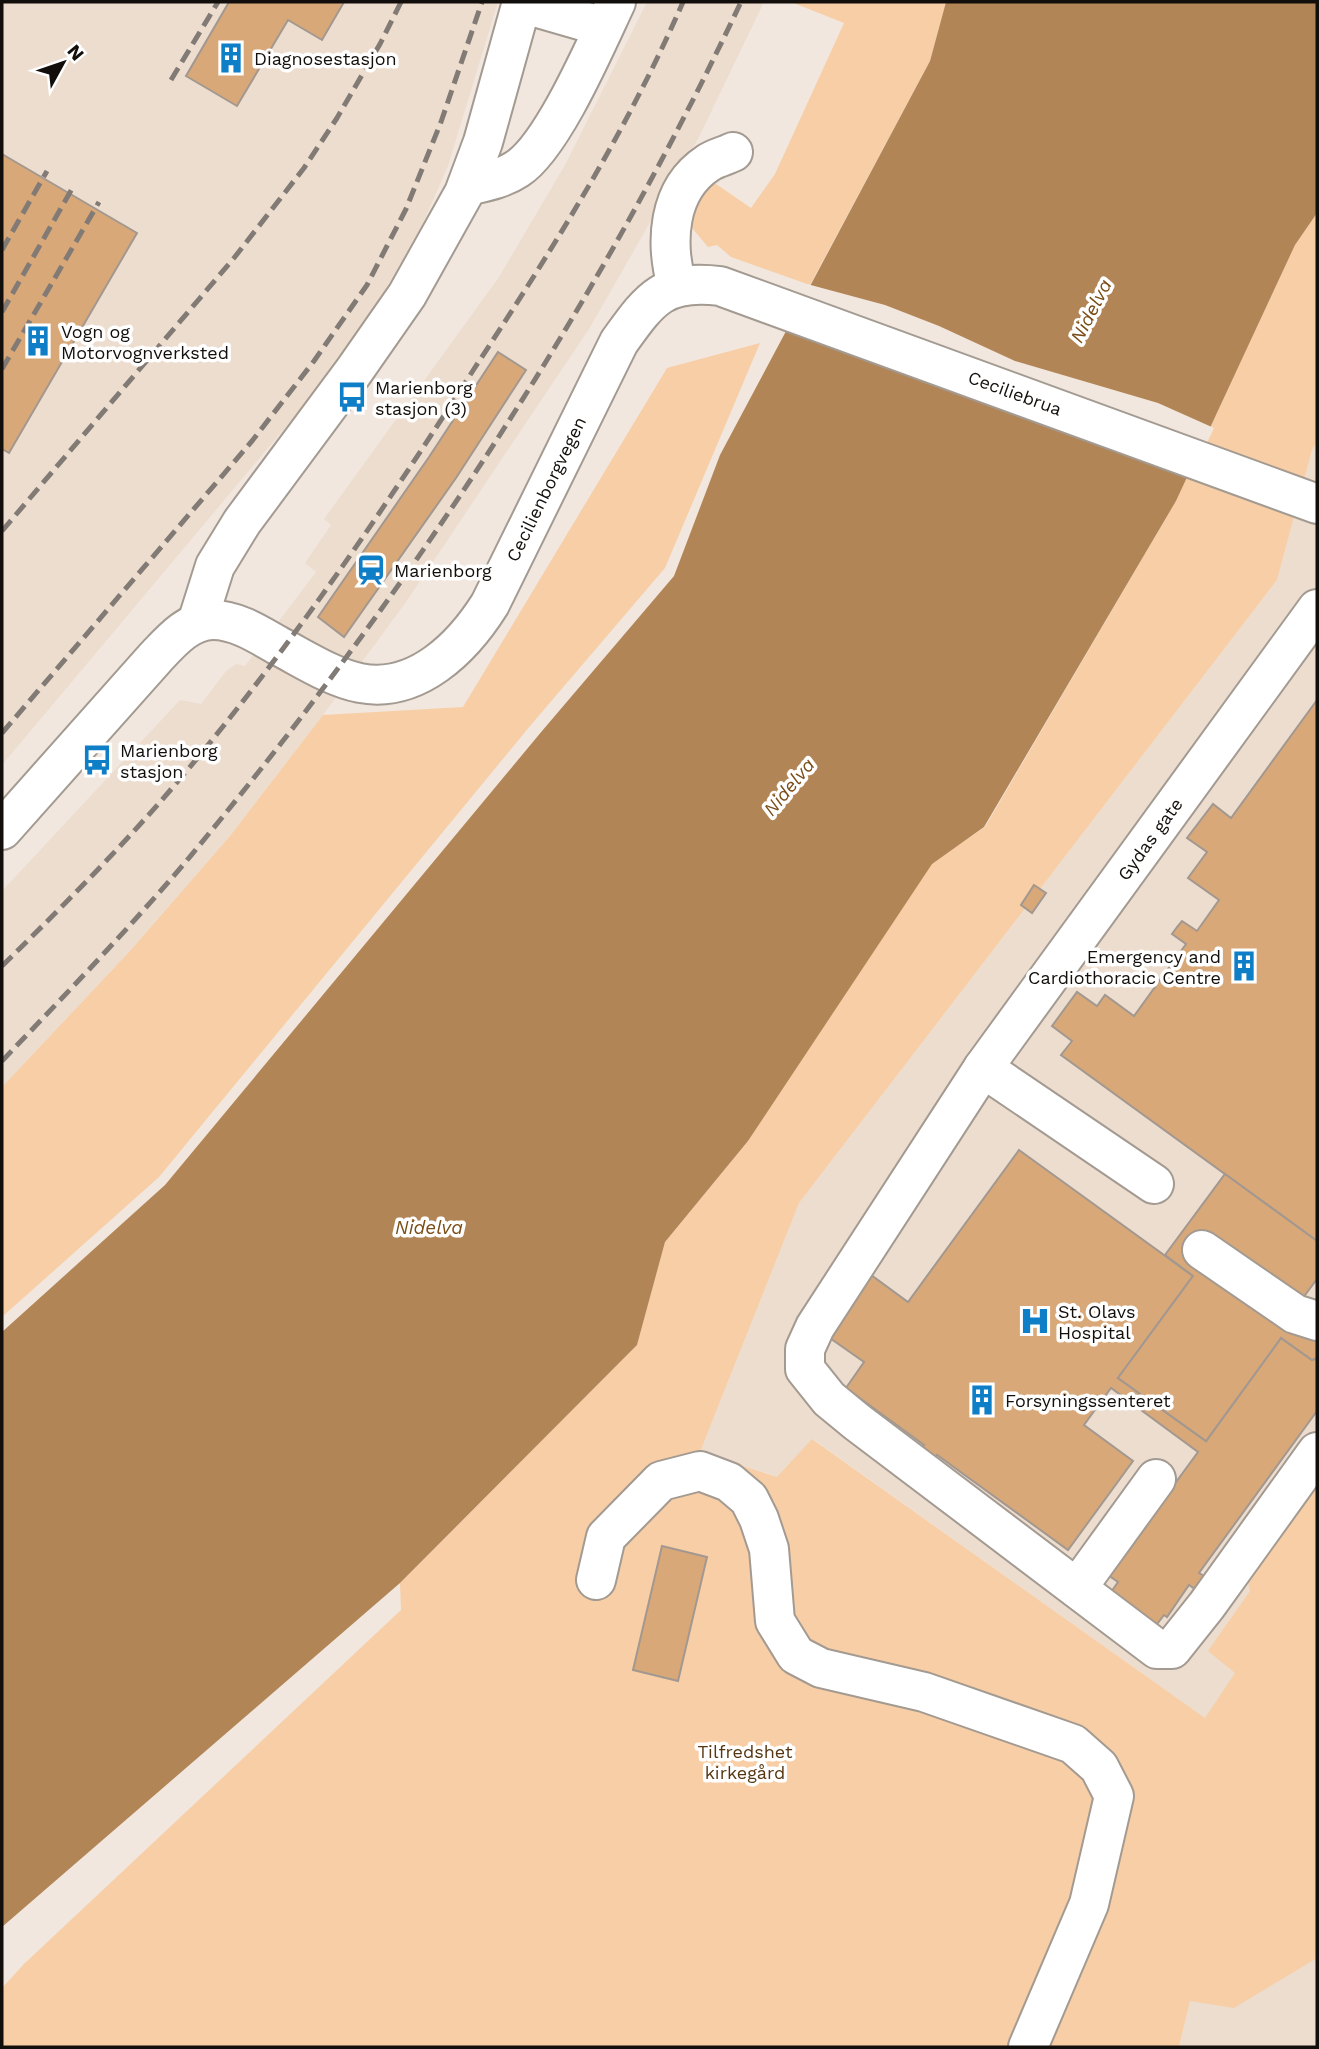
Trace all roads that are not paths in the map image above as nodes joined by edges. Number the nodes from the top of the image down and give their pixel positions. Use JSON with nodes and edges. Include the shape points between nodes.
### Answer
{"nodes":[{"id":1,"x":521,"y":3,"type":"edge"},
{"id":2,"x":610,"y":14,"type":"edge"},
{"id":3,"x":733,"y":152,"type":"dead end"},
{"id":4,"x":467,"y":186,"type":"junction"},
{"id":5,"x":677,"y":286,"type":"junction"},
{"id":6,"x":1313,"y":502,"type":"edge"},
{"id":7,"x":1317,"y":609,"type":"edge"},
{"id":8,"x":197,"y":623,"type":"junction"},
{"id":9,"x":2,"y":830,"type":"edge"},
{"id":10,"x":983,"y":1069,"type":"junction"},
{"id":11,"x":1154,"y":1184,"type":"dead end"},
{"id":12,"x":1202,"y":1250,"type":"dead end"},
{"id":13,"x":1317,"y":1321,"type":"edge"},
{"id":14,"x":1317,"y":1452,"type":"edge"},
{"id":15,"x":1156,"y":1479,"type":"dead end"},
{"id":16,"x":596,"y":1580,"type":"dead end"},
{"id":17,"x":1077,"y":1588,"type":"junction"},
{"id":18,"x":1028,"y":2047,"type":"edge"}],
"edges":[{"from":1,"to":2,"type":"street"},
{"from":1,"to":4,"type":"street"},
{"from":2,"to":4,"type":"street","via":[[590,59],[536,152],[503,177]]},
{"from":3,"to":5,"type":"street","via":[[708,163],[678,197],[670,239]]},
{"from":4,"to":8,"type":"street","via":[[407,295],[242,522],[215,566]]},
{"from":5,"to":6,"type":"street","name":"Ceciliebrua","via":[[720,286]]},
{"from":5,"to":8,"type":"street","name":"Cecilienborgvegen","via":[[646,306],[619,342],[490,604],[465,640],[433,666],[397,681],[363,684],[237,625],[211,620]]},
{"from":7,"to":10,"type":"street","name":"Gydas gate"},
{"from":8,"to":9,"type":"street","via":[[171,641]]},
{"from":10,"to":11,"type":"street"},
{"from":10,"to":17,"type":"street","name":"Gydas gate","via":[[815,1327],[806,1349],[805,1369],[857,1422]]},
{"from":12,"to":13,"type":"street","via":[[1295,1314]]},
{"from":14,"to":17,"type":"street","via":[[1172,1649],[1157,1649]]},
{"from":15,"to":17,"type":"street"},
{"from":16,"to":18,"type":"street","via":[[606,1537],[661,1481],[700,1471],[729,1482],[749,1499],[769,1549],[775,1621],[796,1654],[821,1668],[924,1692],[1073,1744],[1099,1767],[1114,1796],[1089,1904]]}]}
